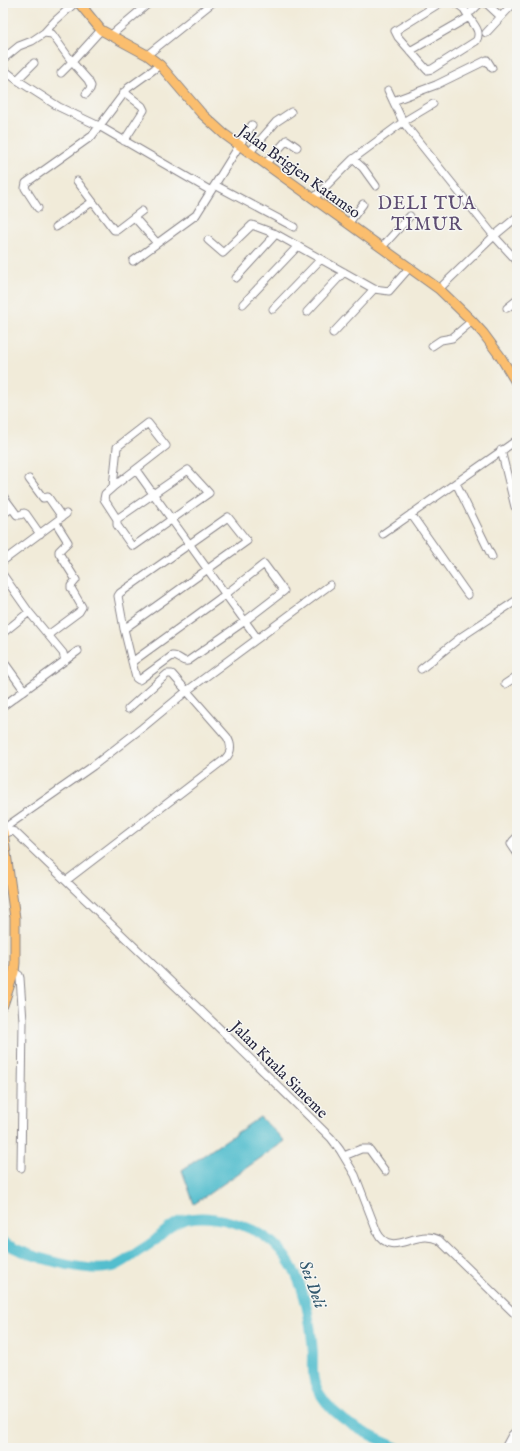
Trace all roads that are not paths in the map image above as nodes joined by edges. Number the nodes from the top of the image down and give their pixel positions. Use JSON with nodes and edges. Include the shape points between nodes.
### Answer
{"nodes":[{"id":1,"x":149,"y":3,"type":"edge"},
{"id":2,"x":212,"y":3,"type":"edge"},
{"id":3,"x":440,"y":3,"type":"edge"},
{"id":4,"x":456,"y":3,"type":"edge"},
{"id":5,"x":480,"y":3,"type":"edge"},
{"id":6,"x":486,"y":3,"type":"edge"},
{"id":7,"x":82,"y":4,"type":"edge"},
{"id":8,"x":511,"y":6,"type":"dead end"},
{"id":9,"x":471,"y":14,"type":"junction"},
{"id":10,"x":501,"y":17,"type":"junction"},
{"id":11,"x":101,"y":30,"type":"junction"},
{"id":12,"x":44,"y":33,"type":"junction"},
{"id":13,"x":486,"y":33,"type":"dead end"},
{"id":14,"x":110,"y":36,"type":"junction"},
{"id":15,"x":410,"y":51,"type":"junction"},
{"id":16,"x":147,"y":55,"type":"junction"},
{"id":17,"x":3,"y":59,"type":"edge"},
{"id":18,"x":72,"y":62,"type":"junction"},
{"id":19,"x":34,"y":63,"type":"dead end"},
{"id":20,"x":160,"y":64,"type":"junction"},
{"id":21,"x":492,"y":68,"type":"dead end"},
{"id":22,"x":3,"y":69,"type":"edge"},
{"id":23,"x":61,"y":72,"type":"dead end"},
{"id":24,"x":17,"y":80,"type":"junction"},
{"id":25,"x":388,"y":90,"type":"dead end"},
{"id":26,"x":124,"y":92,"type":"junction"},
{"id":27,"x":86,"y":94,"type":"dead end"},
{"id":28,"x":393,"y":101,"type":"junction"},
{"id":29,"x":433,"y":104,"type":"dead end"},
{"id":30,"x":291,"y":112,"type":"dead end"},
{"id":31,"x":403,"y":122,"type":"junction"},
{"id":32,"x":252,"y":125,"type":"dead end"},
{"id":33,"x":99,"y":126,"type":"junction"},
{"id":34,"x":124,"y":141,"type":"junction"},
{"id":35,"x":240,"y":146,"type":"junction"},
{"id":36,"x":296,"y":147,"type":"dead end"},
{"id":37,"x":249,"y":153,"type":"junction"},
{"id":38,"x":353,"y":159,"type":"junction"},
{"id":39,"x":266,"y":163,"type":"junction"},
{"id":40,"x":77,"y":181,"type":"dead end"},
{"id":41,"x":376,"y":186,"type":"dead end"},
{"id":42,"x":213,"y":188,"type":"junction"},
{"id":43,"x":313,"y":199,"type":"junction"},
{"id":44,"x":92,"y":202,"type":"junction"},
{"id":45,"x":363,"y":204,"type":"dead end"},
{"id":46,"x":38,"y":208,"type":"dead end"},
{"id":47,"x":142,"y":211,"type":"dead end"},
{"id":48,"x":410,"y":216,"type":"dead end"},
{"id":49,"x":517,"y":216,"type":"edge"},
{"id":50,"x":134,"y":217,"type":"junction"},
{"id":51,"x":348,"y":224,"type":"junction"},
{"id":52,"x":56,"y":227,"type":"dead end"},
{"id":53,"x":294,"y":227,"type":"dead end"},
{"id":54,"x":276,"y":234,"type":"junction"},
{"id":55,"x":494,"y":236,"type":"junction"},
{"id":56,"x":208,"y":240,"type":"dead end"},
{"id":57,"x":158,"y":243,"type":"junction"},
{"id":58,"x":298,"y":246,"type":"junction"},
{"id":59,"x":382,"y":247,"type":"junction"},
{"id":60,"x":321,"y":259,"type":"junction"},
{"id":61,"x":133,"y":261,"type":"dead end"},
{"id":62,"x":517,"y":262,"type":"edge"},
{"id":63,"x":410,"y":268,"type":"junction"},
{"id":64,"x":344,"y":272,"type":"junction"},
{"id":65,"x":236,"y":278,"type":"dead end"},
{"id":66,"x":374,"y":289,"type":"junction"},
{"id":67,"x":439,"y":289,"type":"junction"},
{"id":68,"x":517,"y":300,"type":"edge"},
{"id":69,"x":243,"y":304,"type":"dead end"},
{"id":70,"x":507,"y":308,"type":"dead end"},
{"id":71,"x":273,"y":309,"type":"dead end"},
{"id":72,"x":307,"y":312,"type":"dead end"},
{"id":73,"x":472,"y":320,"type":"junction"},
{"id":74,"x":333,"y":333,"type":"dead end"},
{"id":75,"x":432,"y":346,"type":"dead end"},
{"id":76,"x":517,"y":384,"type":"edge"},
{"id":77,"x":517,"y":440,"type":"edge"},
{"id":78,"x":501,"y":450,"type":"junction"},
{"id":79,"x":136,"y":470,"type":"junction"},
{"id":80,"x":29,"y":478,"type":"dead end"},
{"id":81,"x":456,"y":483,"type":"junction"},
{"id":82,"x":113,"y":487,"type":"junction"},
{"id":83,"x":154,"y":493,"type":"junction"},
{"id":84,"x":3,"y":496,"type":"edge"},
{"id":85,"x":515,"y":507,"type":"dead end"},
{"id":86,"x":12,"y":508,"type":"junction"},
{"id":87,"x":3,"y":514,"type":"edge"},
{"id":88,"x":411,"y":514,"type":"junction"},
{"id":89,"x":117,"y":519,"type":"junction"},
{"id":90,"x":172,"y":519,"type":"junction"},
{"id":91,"x":56,"y":523,"type":"junction"},
{"id":92,"x":40,"y":534,"type":"junction"},
{"id":93,"x":383,"y":534,"type":"dead end"},
{"id":94,"x":190,"y":545,"type":"junction"},
{"id":95,"x":492,"y":557,"type":"dead end"},
{"id":96,"x":3,"y":561,"type":"edge"},
{"id":97,"x":208,"y":570,"type":"junction"},
{"id":98,"x":3,"y":575,"type":"edge"},
{"id":99,"x":330,"y":585,"type":"dead end"},
{"id":100,"x":226,"y":594,"type":"junction"},
{"id":101,"x":468,"y":595,"type":"dead end"},
{"id":102,"x":517,"y":600,"type":"edge"},
{"id":103,"x":29,"y":612,"type":"junction"},
{"id":104,"x":245,"y":621,"type":"junction"},
{"id":105,"x":124,"y":629,"type":"junction"},
{"id":106,"x":3,"y":632,"type":"edge"},
{"id":107,"x":48,"y":635,"type":"junction"},
{"id":108,"x":257,"y":638,"type":"junction"},
{"id":109,"x":78,"y":651,"type":"dead end"},
{"id":110,"x":65,"y":661,"type":"junction"},
{"id":111,"x":132,"y":662,"type":"junction"},
{"id":112,"x":6,"y":665,"type":"dead end"},
{"id":113,"x":421,"y":669,"type":"dead end"},
{"id":114,"x":517,"y":676,"type":"edge"},
{"id":115,"x":505,"y":684,"type":"dead end"},
{"id":116,"x":24,"y":690,"type":"junction"},
{"id":117,"x":188,"y":690,"type":"junction"},
{"id":118,"x":3,"y":706,"type":"edge"},
{"id":119,"x":128,"y":708,"type":"dead end"},
{"id":120,"x":3,"y":832,"type":"edge"},
{"id":121,"x":517,"y":837,"type":"edge"},
{"id":122,"x":517,"y":852,"type":"edge"},
{"id":123,"x":67,"y":880,"type":"junction"},
{"id":124,"x":14,"y":972,"type":"junction"},
{"id":125,"x":3,"y":1003,"type":"edge"},
{"id":126,"x":344,"y":1156,"type":"junction"},
{"id":127,"x":21,"y":1168,"type":"dead end"},
{"id":128,"x":385,"y":1171,"type":"dead end"},
{"id":129,"x":517,"y":1316,"type":"edge"},
{"id":130,"x":517,"y":1430,"type":"edge"},
{"id":131,"x":505,"y":1448,"type":"edge"}],
"edges":[{"from":1,"to":14,"type":"street"},
{"from":2,"to":16,"type":"street"},
{"from":3,"to":15,"type":"street","via":[[395,31]]},
{"from":4,"to":9,"type":"street"},
{"from":5,"to":9,"type":"street"},
{"from":6,"to":10,"type":"street"},
{"from":7,"to":11,"type":"main road","name":"Jalan Brigjen Katamso"},
{"from":7,"to":12,"type":"street","via":[[55,20]]},
{"from":8,"to":10,"type":"street"},
{"from":9,"to":15,"type":"street"},
{"from":9,"to":15,"type":"street","via":[[479,33],[476,42],[437,66],[427,70]]},
{"from":10,"to":13,"type":"street"},
{"from":11,"to":14,"type":"main road","name":"Jalan Brigjen Katamso"},
{"from":11,"to":18,"type":"street"},
{"from":12,"to":17,"type":"street","via":[[19,46]]},
{"from":12,"to":18,"type":"street","via":[[52,34]]},
{"from":14,"to":16,"type":"main road","name":"Jalan Brigjen Katamso"},
{"from":16,"to":20,"type":"main road","name":"Jalan Brigjen Katamso"},
{"from":18,"to":23,"type":"street"},
{"from":18,"to":27,"type":"street","via":[[90,83],[90,89]]},
{"from":19,"to":24,"type":"street"},
{"from":20,"to":26,"type":"street"},
{"from":20,"to":35,"type":"main road","name":"Jalan Brigjen Katamso","via":[[201,113]]},
{"from":21,"to":28,"type":"street","via":[[487,60],[436,85]]},
{"from":22,"to":24,"type":"street"},
{"from":24,"to":33,"type":"street","via":[[60,107]]},
{"from":25,"to":28,"type":"street"},
{"from":26,"to":33,"type":"street"},
{"from":26,"to":34,"type":"street","via":[[144,110]]},
{"from":28,"to":31,"type":"street"},
{"from":29,"to":31,"type":"street"},
{"from":30,"to":37,"type":"street","via":[[276,122]]},
{"from":31,"to":38,"type":"street"},
{"from":31,"to":55,"type":"street"},
{"from":32,"to":35,"type":"street"},
{"from":33,"to":34,"type":"street"},
{"from":33,"to":46,"type":"street","via":[[92,136],[26,183],[25,188]]},
{"from":34,"to":42,"type":"street"},
{"from":35,"to":37,"type":"main road","name":"Jalan Brigjen Katamso"},
{"from":35,"to":42,"type":"street"},
{"from":36,"to":39,"type":"street","via":[[287,140]]},
{"from":37,"to":39,"type":"main road","name":"Jalan Brigjen Katamso"},
{"from":38,"to":41,"type":"street"},
{"from":38,"to":43,"type":"street"},
{"from":39,"to":43,"type":"main road","name":"Jalan Brigjen Katamso"},
{"from":40,"to":44,"type":"street"},
{"from":42,"to":53,"type":"street"},
{"from":42,"to":57,"type":"street","via":[[192,218]]},
{"from":43,"to":51,"type":"main road","name":"Jalan Brigjen Katamso"},
{"from":44,"to":50,"type":"street","via":[[115,231]]},
{"from":44,"to":52,"type":"street"},
{"from":45,"to":51,"type":"street"},
{"from":47,"to":50,"type":"street"},
{"from":48,"to":59,"type":"street"},
{"from":49,"to":55,"type":"street"},
{"from":50,"to":57,"type":"street"},
{"from":51,"to":59,"type":"main road","name":"Jalan Brigjen Katamso"},
{"from":54,"to":56,"type":"street","via":[[252,225],[223,253]]},
{"from":54,"to":58,"type":"street"},
{"from":54,"to":65,"type":"street"},
{"from":55,"to":62,"type":"street"},
{"from":55,"to":67,"type":"street"},
{"from":57,"to":61,"type":"street"},
{"from":58,"to":60,"type":"street"},
{"from":58,"to":69,"type":"street"},
{"from":59,"to":63,"type":"main road","name":"Jalan Brigjen Katamso"},
{"from":60,"to":64,"type":"street"},
{"from":60,"to":71,"type":"street"},
{"from":63,"to":66,"type":"street","via":[[389,291]]},
{"from":63,"to":67,"type":"main road","name":"Jalan Brigjen Katamso"},
{"from":64,"to":66,"type":"street"},
{"from":64,"to":72,"type":"street"},
{"from":66,"to":74,"type":"street"},
{"from":67,"to":73,"type":"main road","name":"Jalan Brigjen Katamso"},
{"from":68,"to":70,"type":"street"},
{"from":73,"to":75,"type":"street","via":[[452,338],[441,340]]},
{"from":73,"to":76,"type":"main road","name":"Jalan Brigjen Katamso","via":[[500,356]]},
{"from":77,"to":78,"type":"street"},
{"from":78,"to":81,"type":"street"},
{"from":78,"to":85,"type":"street"},
{"from":79,"to":82,"type":"street"},
{"from":79,"to":82,"type":"street","via":[[166,446],[149,423],[117,447]]},
{"from":79,"to":83,"type":"street"},
{"from":80,"to":91,"type":"street","via":[[43,498],[48,497],[64,516]]},
{"from":81,"to":88,"type":"street"},
{"from":81,"to":95,"type":"street"},
{"from":82,"to":89,"type":"street","via":[[105,494],[104,499]]},
{"from":83,"to":89,"type":"street"},
{"from":83,"to":90,"type":"street"},
{"from":83,"to":90,"type":"street","via":[[188,470],[209,493]]},
{"from":84,"to":86,"type":"street"},
{"from":86,"to":87,"type":"street"},
{"from":86,"to":92,"type":"street","via":[[18,516],[26,514]]},
{"from":88,"to":93,"type":"street"},
{"from":88,"to":101,"type":"street"},
{"from":89,"to":90,"type":"street","via":[[117,525],[133,546]]},
{"from":90,"to":94,"type":"street"},
{"from":91,"to":92,"type":"street"},
{"from":91,"to":107,"type":"street","via":[[68,542],[59,553],[76,580],[71,588],[82,607]]},
{"from":92,"to":96,"type":"street"},
{"from":94,"to":97,"type":"street"},
{"from":94,"to":97,"type":"street","via":[[228,517],[247,542]]},
{"from":94,"to":105,"type":"street","via":[[120,593],[118,599]]},
{"from":97,"to":100,"type":"street"},
{"from":97,"to":105,"type":"street"},
{"from":98,"to":103,"type":"street"},
{"from":99,"to":108,"type":"street"},
{"from":100,"to":104,"type":"street"},
{"from":100,"to":104,"type":"street","via":[[264,564],[283,589],[282,593]]},
{"from":100,"to":111,"type":"street"},
{"from":102,"to":113,"type":"street","via":[[461,637]]},
{"from":103,"to":106,"type":"street"},
{"from":103,"to":107,"type":"street"},
{"from":104,"to":108,"type":"street"},
{"from":104,"to":111,"type":"street","via":[[188,661],[172,656],[141,679],[136,678]]},
{"from":105,"to":111,"type":"street"},
{"from":107,"to":110,"type":"street","via":[[63,653]]},
{"from":108,"to":117,"type":"street"},
{"from":109,"to":110,"type":"street"},
{"from":110,"to":116,"type":"street"},
{"from":112,"to":116,"type":"street"},
{"from":114,"to":115,"type":"street"},
{"from":116,"to":118,"type":"street"},
{"from":117,"to":119,"type":"street","via":[[169,673]]},
{"from":117,"to":120,"type":"street","via":[[93,766]]},
{"from":117,"to":123,"type":"street","via":[[227,737],[231,744],[230,752]]},
{"from":120,"to":123,"type":"street","name":"Jalan Kuala Simeme","via":[[15,832]]},
{"from":120,"to":124,"type":"main road","via":[[15,918]]},
{"from":121,"to":122,"type":"street","via":[[511,844]]},
{"from":123,"to":126,"type":"street","name":"Jalan Kuala Simeme","via":[[331,1138]]},
{"from":124,"to":125,"type":"main road"},
{"from":124,"to":127,"type":"street","via":[[20,978],[22,1022]]},
{"from":126,"to":128,"type":"street","via":[[361,1149],[372,1150]]},
{"from":126,"to":129,"type":"street","name":"Jalan Kuala Simeme","via":[[355,1175],[377,1232],[383,1240],[390,1244],[427,1237],[439,1240]]},
{"from":130,"to":131,"type":"street"}]}
